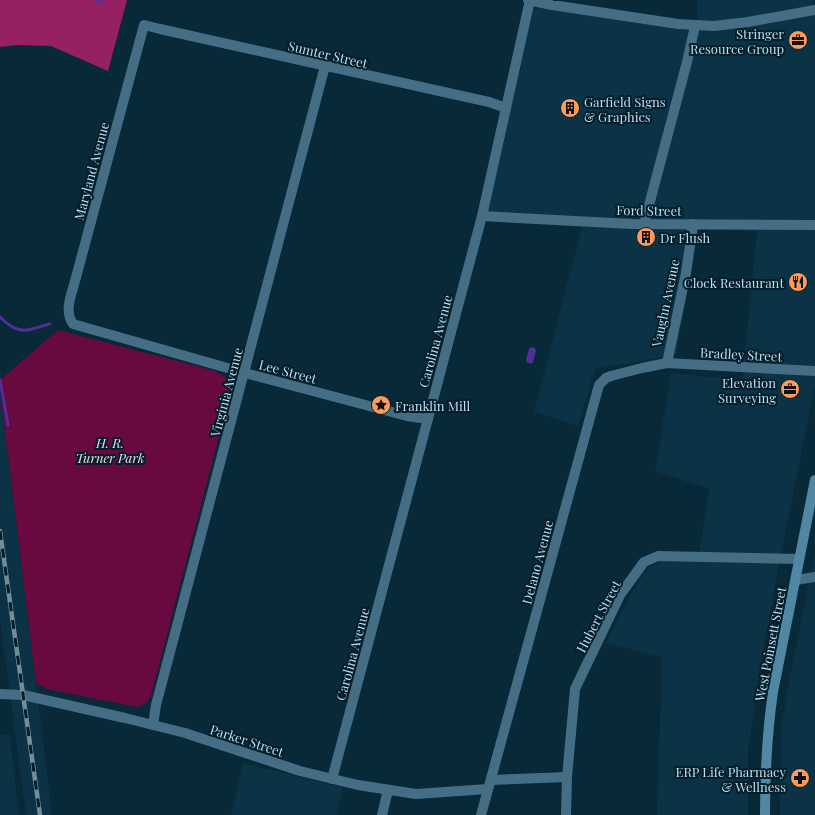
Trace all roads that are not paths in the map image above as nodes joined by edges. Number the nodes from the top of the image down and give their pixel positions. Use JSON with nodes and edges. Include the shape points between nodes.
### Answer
{"nodes":[{"id":1,"x":529,"y":0,"type":"edge"},
{"id":2,"x":815,"y":10,"type":"edge"},
{"id":3,"x":144,"y":25,"type":"joint"},
{"id":4,"x":695,"y":26,"type":"junction"},
{"id":5,"x":325,"y":66,"type":"junction"},
{"id":6,"x":506,"y":108,"type":"junction"},
{"id":7,"x":482,"y":216,"type":"junction"},
{"id":8,"x":644,"y":224,"type":"junction"},
{"id":9,"x":693,"y":224,"type":"junction"},
{"id":10,"x":815,"y":225,"type":"edge"},
{"id":11,"x":73,"y":324,"type":"joint"},
{"id":12,"x":666,"y":364,"type":"junction"},
{"id":13,"x":815,"y":371,"type":"edge"},
{"id":14,"x":245,"y":373,"type":"junction"},
{"id":15,"x":428,"y":419,"type":"junction"},
{"id":16,"x":815,"y":480,"type":"edge"},
{"id":17,"x":799,"y":559,"type":"junction"},
{"id":18,"x":815,"y":577,"type":"edge"},
{"id":19,"x":796,"y":580,"type":"junction"},
{"id":20,"x":0,"y":694,"type":"edge"},
{"id":21,"x":153,"y":725,"type":"junction"},
{"id":22,"x":567,"y":777,"type":"junction"},
{"id":23,"x":332,"y":779,"type":"junction"},
{"id":24,"x":489,"y":785,"type":"junction"},
{"id":25,"x":388,"y":790,"type":"junction"},
{"id":26,"x":382,"y":815,"type":"edge"},
{"id":27,"x":482,"y":815,"type":"edge"},
{"id":28,"x":566,"y":815,"type":"edge"},
{"id":29,"x":764,"y":815,"type":"edge"}],
"edges":[{"from":1,"to":4,"type":"street","via":[[552,6]]},
{"from":1,"to":6,"type":"street","name":"Carolina Avenue"},
{"from":2,"to":4,"type":"street","via":[[741,23]]},
{"from":3,"to":5,"type":"street","name":"Sumter Street"},
{"from":3,"to":11,"type":"street","name":"Maryland Avenue","via":[[68,310]]},
{"from":4,"to":8,"type":"street"},
{"from":5,"to":6,"type":"street","name":"Sumter Street","via":[[489,102]]},
{"from":5,"to":14,"type":"street","name":"Virginia Avenue"},
{"from":6,"to":7,"type":"street","name":"Carolina Avenue"},
{"from":7,"to":8,"type":"street","name":"Ford Street"},
{"from":7,"to":15,"type":"street","name":"Carolina Avenue"},
{"from":8,"to":9,"type":"street","name":"Ford Street"},
{"from":9,"to":10,"type":"street","name":"Ford Street"},
{"from":9,"to":12,"type":"street","name":"Vaughn Avenue","via":[[686,273]]},
{"from":11,"to":14,"type":"street","name":"Lee Street"},
{"from":12,"to":13,"type":"street","name":"Bradley Street"},
{"from":12,"to":24,"type":"street","name":"Delano Avenue","via":[[611,376],[599,385]]},
{"from":14,"to":15,"type":"street","name":"Lee Street","via":[[406,416]]},
{"from":14,"to":21,"type":"street","name":"Virginia Avenue","via":[[158,697]]},
{"from":15,"to":23,"type":"street","name":"Carolina Avenue"},
{"from":16,"to":17,"type":"main road","name":"West Poinsett Street"},
{"from":17,"to":19,"type":"main road","name":"West Poinsett Street"},
{"from":17,"to":22,"type":"street","name":"Hubert Street","via":[[658,556],[644,562],[620,595],[575,689]]},
{"from":18,"to":19,"type":"street"},
{"from":19,"to":29,"type":"main road","name":"West Poinsett Street","via":[[768,727]]},
{"from":20,"to":21,"type":"street","name":"Parker Street","via":[[23,695]]},
{"from":21,"to":23,"type":"street","name":"Parker Street"},
{"from":22,"to":24,"type":"street","name":"Parker Street"},
{"from":22,"to":28,"type":"street","name":"Hubert Street"},
{"from":23,"to":25,"type":"street","name":"Parker Street"},
{"from":24,"to":25,"type":"street","name":"Parker Street","via":[[416,794]]},
{"from":24,"to":27,"type":"street","name":"Delano Avenue"},
{"from":25,"to":26,"type":"street"}]}
